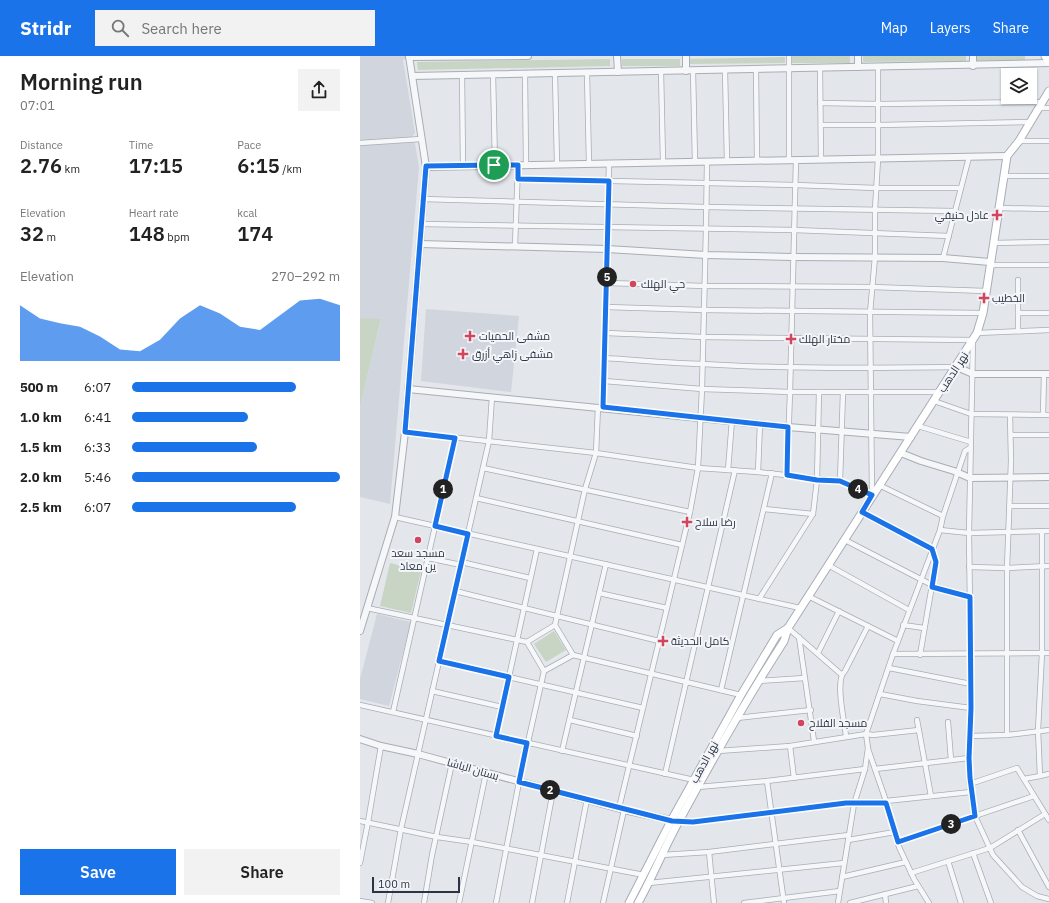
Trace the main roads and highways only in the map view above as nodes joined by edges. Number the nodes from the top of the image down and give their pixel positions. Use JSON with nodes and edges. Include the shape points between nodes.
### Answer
{"nodes":[{"id":1,"x":1045,"y":56,"type":"edge"},
{"id":2,"x":1049,"y":63,"type":"edge"},
{"id":3,"x":1049,"y":90,"type":"edge"},
{"id":4,"x":788,"y":628,"type":"junction"},
{"id":5,"x":675,"y":821,"type":"junction"},
{"id":6,"x":629,"y":903,"type":"edge"},
{"id":7,"x":638,"y":903,"type":"edge"}],
"edges":[{"from":1,"to":2,"type":"main road"},
{"from":3,"to":4,"type":"main road","name":"نهر الدهب","via":[[1019,141],[1007,156],[978,333]]},
{"from":4,"to":5,"type":"main road","name":"نهر الدهب","via":[[784,641],[698,787]]},
{"from":4,"to":5,"type":"main road","name":"نهر الدهب","via":[[777,636],[741,695],[694,780]]},
{"from":5,"to":6,"type":"main road","name":"نهر الدهب"},
{"from":5,"to":7,"type":"main road","name":"نهر الدهب","via":[[662,855]]}]}
